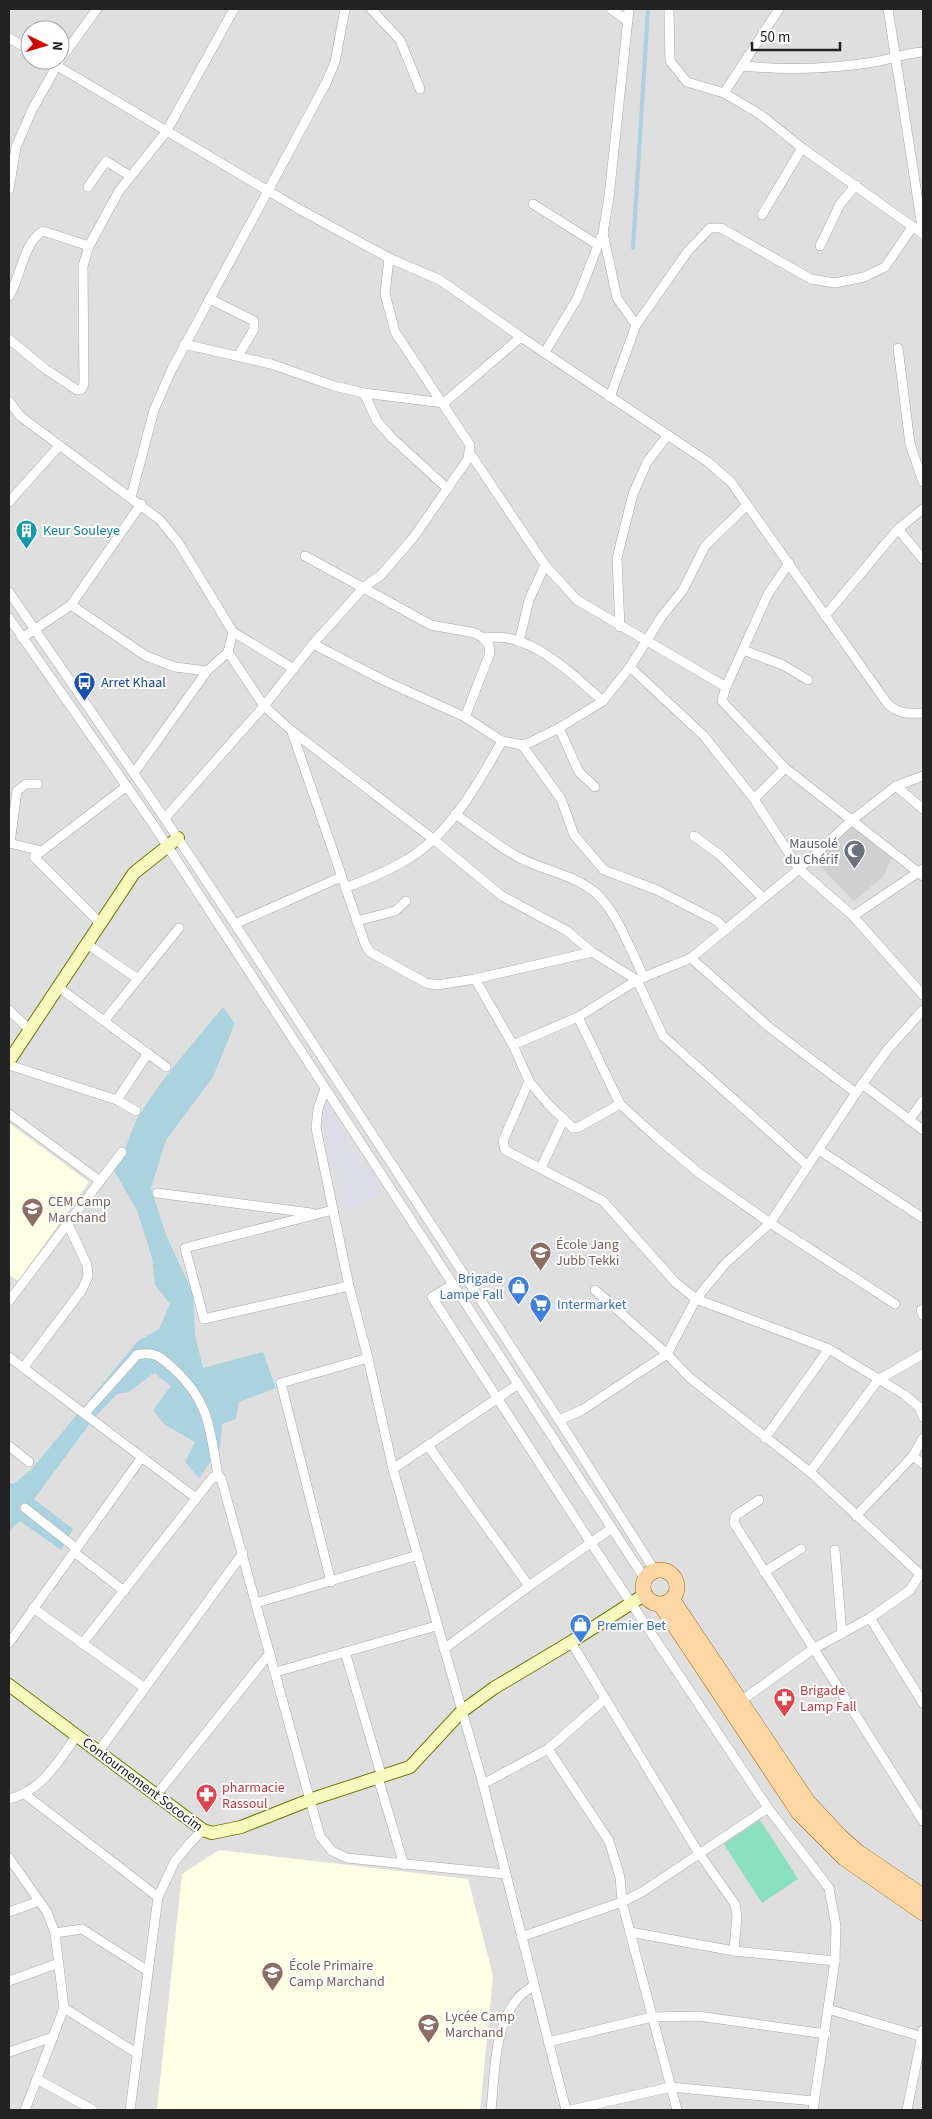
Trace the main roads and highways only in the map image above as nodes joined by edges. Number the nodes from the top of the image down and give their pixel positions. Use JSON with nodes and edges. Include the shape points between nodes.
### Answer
{"nodes":[{"id":1,"x":667,"y":1602,"type":"junction"},
{"id":2,"x":923,"y":1896,"type":"edge"},
{"id":3,"x":923,"y":1913,"type":"edge"}],
"edges":[{"from":1,"to":1,"type":"main road","via":[[677,1589],[674,1578],[666,1571],[650,1575],[638,1599]]},
{"from":1,"to":2,"type":"main road","via":[[741,1701],[791,1779],[820,1816],[858,1852]]},
{"from":1,"to":3,"type":"main road","via":[[799,1813],[844,1858]]}]}
